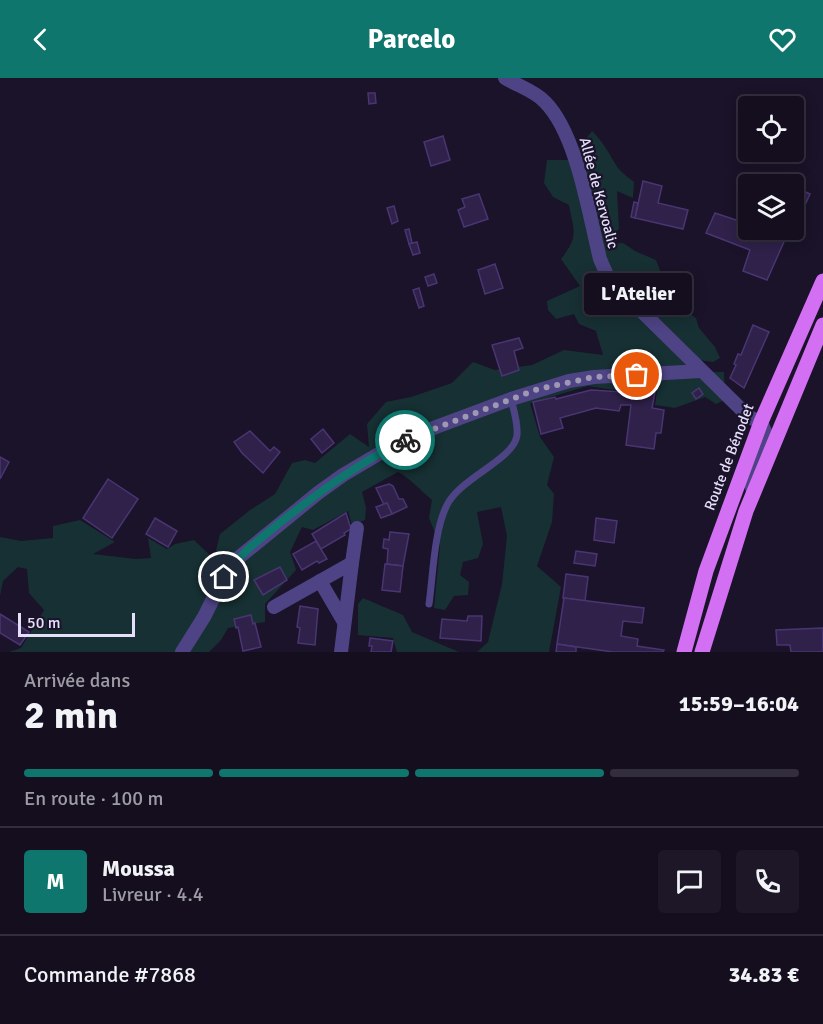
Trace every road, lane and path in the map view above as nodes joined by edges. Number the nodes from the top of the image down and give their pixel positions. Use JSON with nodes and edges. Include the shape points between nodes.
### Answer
{"nodes":[{"id":1,"x":506,"y":78,"type":"edge"},
{"id":2,"x":823,"y":281,"type":"edge"},
{"id":3,"x":823,"y":325,"type":"edge"},
{"id":4,"x":701,"y":370,"type":"junction"},
{"id":5,"x":511,"y":399,"type":"junction"},
{"id":6,"x":761,"y":422,"type":"junction"},
{"id":7,"x":753,"y":492,"type":"junction"},
{"id":8,"x":746,"y":511,"type":"junction"},
{"id":9,"x":726,"y":516,"type":"junction"},
{"id":10,"x":357,"y":528,"type":"dead end"},
{"id":11,"x":352,"y":563,"type":"junction"},
{"id":12,"x":320,"y":581,"type":"junction"},
{"id":13,"x":429,"y":604,"type":"dead end"},
{"id":14,"x":274,"y":607,"type":"dead end"},
{"id":15,"x":344,"y":622,"type":"junction"},
{"id":16,"x":182,"y":652,"type":"edge"},
{"id":17,"x":341,"y":652,"type":"edge"},
{"id":18,"x":684,"y":652,"type":"edge"},
{"id":19,"x":702,"y":652,"type":"edge"}],
"edges":[{"from":1,"to":4,"type":"street","name":"Allée de Kervoalic","via":[[544,100],[564,129],[607,275]]},
{"from":2,"to":6,"type":"main road","name":"Route de Bénodet"},
{"from":3,"to":7,"type":"main road"},
{"from":4,"to":5,"type":"street","via":[[594,377]]},
{"from":4,"to":6,"type":"street","name":"Allée de Kervoalic","via":[[749,417]]},
{"from":5,"to":13,"type":"lane","via":[[516,420],[515,443],[505,455],[454,492],[440,522]]},
{"from":5,"to":16,"type":"street","via":[[392,446],[302,505],[230,567]]},
{"from":6,"to":7,"type":"street","via":[[767,436],[750,478]]},
{"from":6,"to":9,"type":"main road","name":"Route de Bénodet"},
{"from":7,"to":8,"type":"main road"},
{"from":8,"to":9,"type":"street"},
{"from":8,"to":19,"type":"main road"},
{"from":9,"to":18,"type":"main road","name":"Route de Bénodet"},
{"from":10,"to":11,"type":"street"},
{"from":11,"to":12,"type":"street"},
{"from":11,"to":15,"type":"street"},
{"from":12,"to":14,"type":"street"},
{"from":12,"to":15,"type":"street"},
{"from":15,"to":17,"type":"street"}]}
